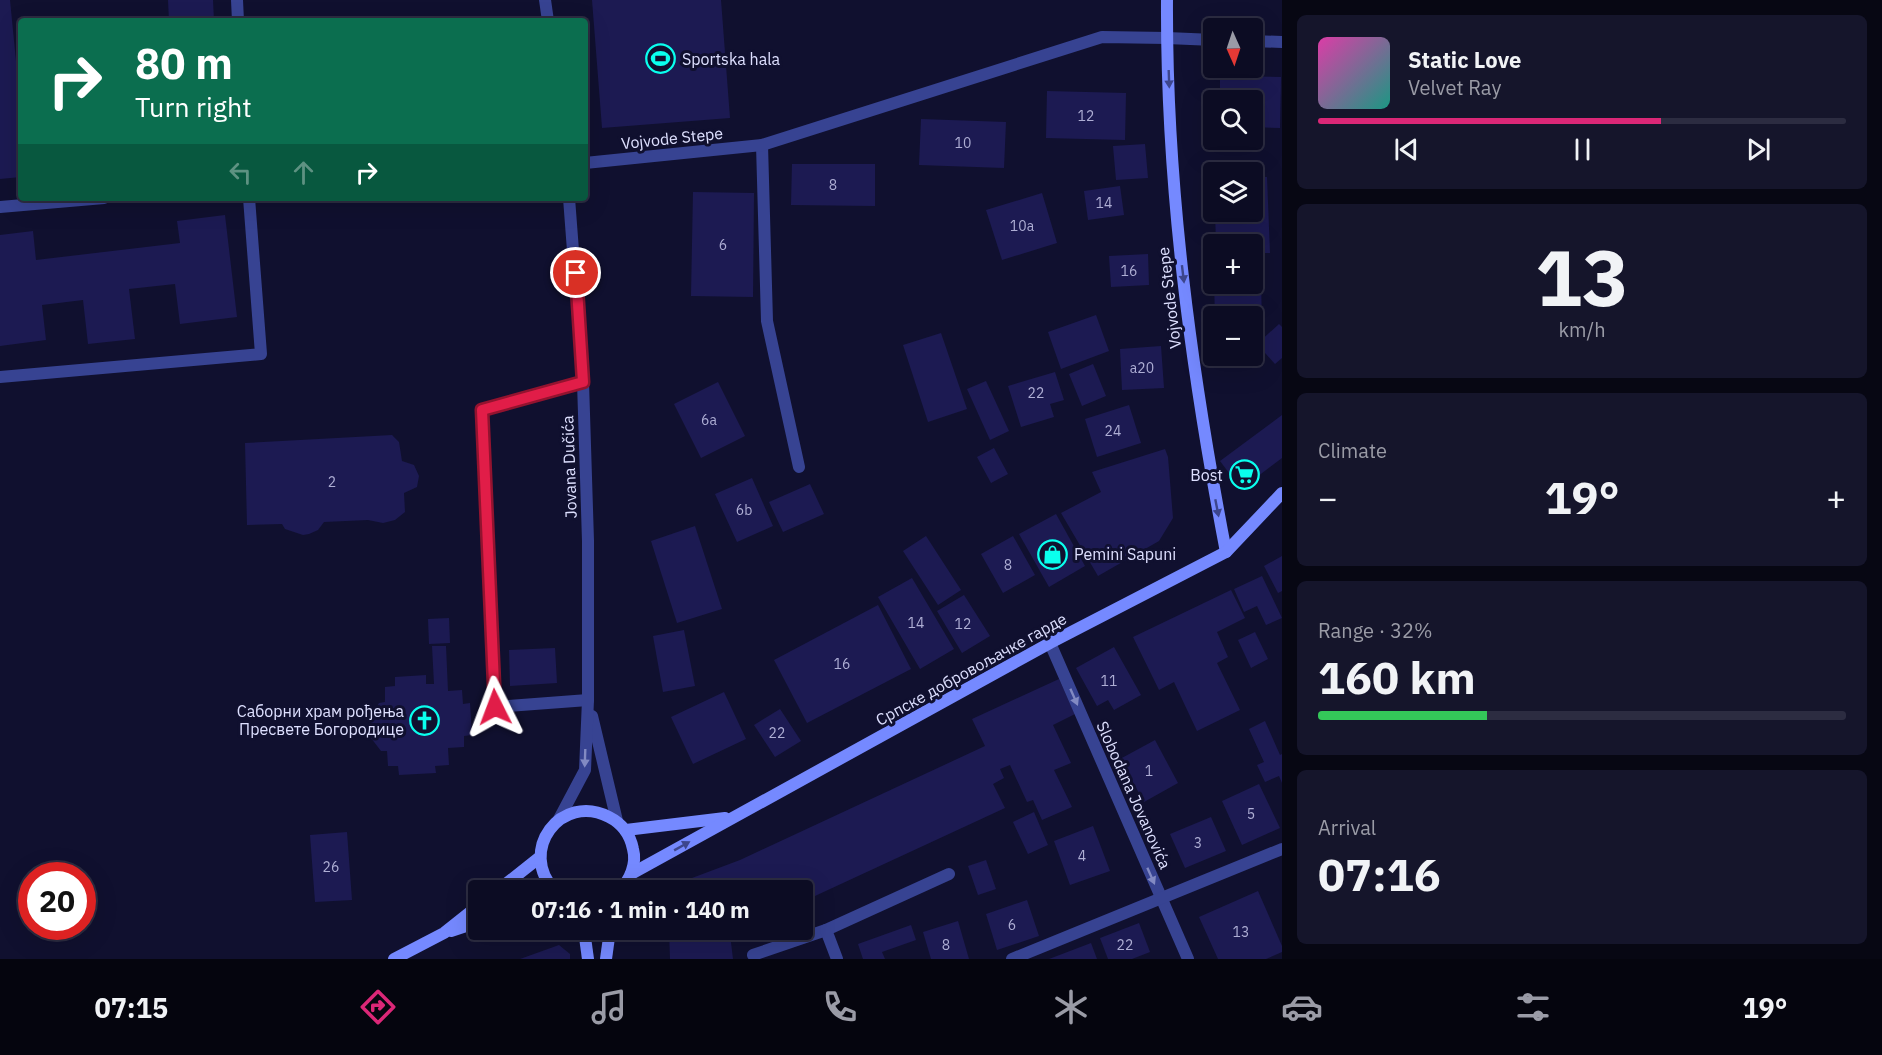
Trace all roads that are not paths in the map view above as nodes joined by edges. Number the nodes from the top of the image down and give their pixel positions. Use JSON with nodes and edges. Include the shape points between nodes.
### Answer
{"nodes":[{"id":1,"x":237,"y":0,"type":"edge"},
{"id":2,"x":545,"y":0,"type":"edge"},
{"id":3,"x":1167,"y":0,"type":"edge"},
{"id":4,"x":238,"y":18,"type":"edge"},
{"id":5,"x":548,"y":18,"type":"edge"},
{"id":6,"x":1167,"y":38,"type":"junction"},
{"id":7,"x":1203,"y":40,"type":"edge"},
{"id":8,"x":1263,"y":41,"type":"edge"},
{"id":9,"x":1282,"y":42,"type":"edge"},
{"id":10,"x":762,"y":145,"type":"junction"},
{"id":11,"x":588,"y":163,"type":"edge"},
{"id":12,"x":69,"y":201,"type":"edge"},
{"id":13,"x":249,"y":201,"type":"edge"},
{"id":14,"x":569,"y":201,"type":"edge"},
{"id":15,"x":0,"y":207,"type":"edge"},
{"id":16,"x":0,"y":377,"type":"edge"},
{"id":17,"x":583,"y":382,"type":"junction"},
{"id":18,"x":799,"y":467,"type":"dead end"},
{"id":19,"x":1282,"y":493,"type":"edge"},
{"id":20,"x":1226,"y":552,"type":"junction"},
{"id":21,"x":1050,"y":643,"type":"junction"},
{"id":22,"x":588,"y":700,"type":"junction"},
{"id":23,"x":733,"y":817,"type":"junction"},
{"id":24,"x":559,"y":819,"type":"junction"},
{"id":25,"x":617,"y":821,"type":"junction"},
{"id":26,"x":626,"y":830,"type":"junction"},
{"id":27,"x":1282,"y":849,"type":"edge"},
{"id":28,"x":540,"y":857,"type":"junction"},
{"id":29,"x":631,"y":874,"type":"junction"},
{"id":30,"x":949,"y":874,"type":"dead end"},
{"id":31,"x":511,"y":880,"type":"edge"},
{"id":32,"x":546,"y":880,"type":"edge"},
{"id":33,"x":628,"y":880,"type":"edge"},
{"id":34,"x":1161,"y":898,"type":"junction"},
{"id":35,"x":468,"y":914,"type":"edge"},
{"id":36,"x":468,"y":925,"type":"edge"},
{"id":37,"x":826,"y":930,"type":"junction"},
{"id":38,"x":444,"y":933,"type":"junction"},
{"id":39,"x":585,"y":940,"type":"edge"},
{"id":40,"x":609,"y":940,"type":"edge"},
{"id":41,"x":753,"y":955,"type":"dead end"},
{"id":42,"x":394,"y":959,"type":"edge"},
{"id":43,"x":588,"y":959,"type":"edge"},
{"id":44,"x":606,"y":959,"type":"edge"},
{"id":45,"x":837,"y":959,"type":"edge"},
{"id":46,"x":1012,"y":959,"type":"edge"},
{"id":47,"x":1188,"y":959,"type":"edge"}],
"edges":[{"from":1,"to":4,"type":"street"},
{"from":2,"to":5,"type":"street"},
{"from":3,"to":6,"type":"main road","name":"Vojvode Stepe"},
{"from":6,"to":7,"type":"street"},
{"from":6,"to":10,"type":"street","name":"Vojvode Stepe","via":[[1102,36]]},
{"from":6,"to":20,"type":"main road","name":"Vojvode Stepe","one_way":true,"via":[[1179,245],[1191,348]]},
{"from":8,"to":9,"type":"street"},
{"from":10,"to":11,"type":"street","name":"Vojvode Stepe"},
{"from":10,"to":18,"type":"street","via":[[767,321]]},
{"from":12,"to":15,"type":"street"},
{"from":13,"to":16,"type":"street","via":[[261,354]]},
{"from":14,"to":17,"type":"street","name":"Jovana Dučića"},
{"from":17,"to":22,"type":"street","name":"Jovana Dučića"},
{"from":17,"to":22,"type":"street","via":[[482,410],[495,707]]},
{"from":19,"to":20,"type":"main road","name":"Српске добровољачке гарде"},
{"from":20,"to":21,"type":"main road","name":"Српске добровољачке гарде"},
{"from":21,"to":23,"type":"main road","name":"Српске добровољачке гарде"},
{"from":21,"to":34,"type":"street","name":"Slobodana Jovanovića","one_way":true},
{"from":22,"to":24,"type":"street","one_way":true,"via":[[585,771]]},
{"from":22,"to":25,"type":"street"},
{"from":23,"to":26,"type":"main road"},
{"from":29,"to":23,"type":"main road","name":"Српске добровољачке гарде","one_way":true},
{"from":24,"to":25,"type":"main road","via":[[578,811],[599,811]]},
{"from":24,"to":28,"type":"main road","via":[[547,832]]},
{"from":25,"to":26,"type":"main road"},
{"from":26,"to":29,"type":"main road","via":[[634,852]]},
{"from":27,"to":34,"type":"street"},
{"from":28,"to":31,"type":"main road"},
{"from":28,"to":32,"type":"main road"},
{"from":29,"to":33,"type":"main road"},
{"from":30,"to":37,"type":"street"},
{"from":34,"to":46,"type":"street"},
{"from":34,"to":47,"type":"street","name":"Slobodana Jovanovića"},
{"from":35,"to":38,"type":"main road"},
{"from":36,"to":38,"type":"main road"},
{"from":37,"to":41,"type":"street"},
{"from":37,"to":45,"type":"street"},
{"from":38,"to":42,"type":"main road"},
{"from":39,"to":43,"type":"main road"},
{"from":40,"to":44,"type":"main road"}]}
